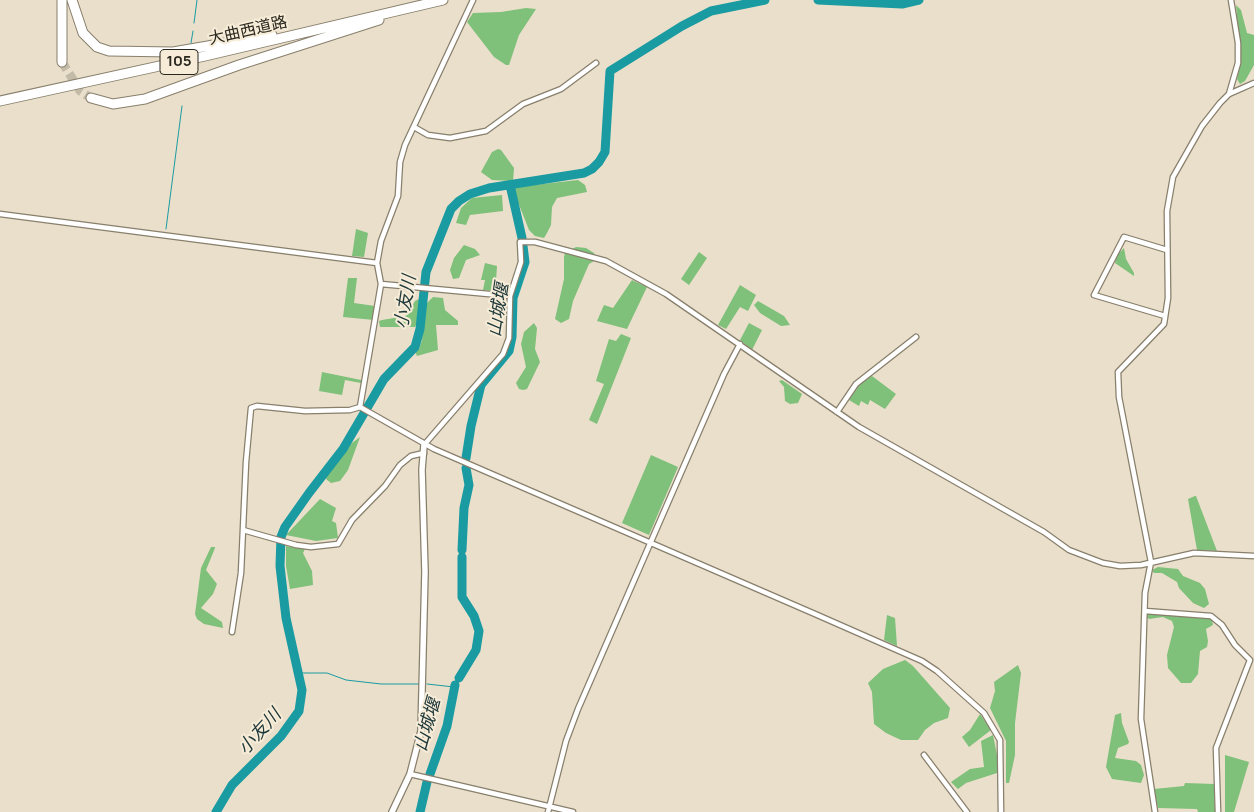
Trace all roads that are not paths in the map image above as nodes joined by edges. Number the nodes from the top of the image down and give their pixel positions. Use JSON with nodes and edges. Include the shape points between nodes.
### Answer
{"nodes":[{"id":1,"x":62,"y":0,"type":"edge"},
{"id":2,"x":72,"y":0,"type":"edge"},
{"id":3,"x":442,"y":0,"type":"edge"},
{"id":4,"x":473,"y":0,"type":"edge"},
{"id":5,"x":1231,"y":0,"type":"edge"},
{"id":6,"x":357,"y":20,"type":"junction"},
{"id":7,"x":62,"y":62,"type":"tunnel mouth"},
{"id":8,"x":596,"y":63,"type":"dead end"},
{"id":9,"x":1254,"y":83,"type":"edge"},
{"id":10,"x":1229,"y":94,"type":"junction"},
{"id":11,"x":91,"y":98,"type":"tunnel mouth"},
{"id":12,"x":0,"y":101,"type":"edge"},
{"id":13,"x":414,"y":128,"type":"junction"},
{"id":14,"x":0,"y":214,"type":"edge"},
{"id":15,"x":1167,"y":250,"type":"junction"},
{"id":16,"x":377,"y":263,"type":"junction"},
{"id":17,"x":380,"y":284,"type":"junction"},
{"id":18,"x":510,"y":296,"type":"junction"},
{"id":19,"x":1165,"y":316,"type":"junction"},
{"id":20,"x":916,"y":337,"type":"dead end"},
{"id":21,"x":740,"y":344,"type":"junction"},
{"id":22,"x":360,"y":406,"type":"junction"},
{"id":23,"x":837,"y":412,"type":"junction"},
{"id":24,"x":424,"y":445,"type":"junction"},
{"id":25,"x":424,"y":453,"type":"junction"},
{"id":26,"x":243,"y":530,"type":"junction"},
{"id":27,"x":651,"y":544,"type":"junction"},
{"id":28,"x":1254,"y":556,"type":"edge"},
{"id":29,"x":1151,"y":562,"type":"junction"},
{"id":30,"x":1145,"y":611,"type":"junction"},
{"id":31,"x":232,"y":632,"type":"dead end"},
{"id":32,"x":924,"y":755,"type":"dead end"},
{"id":33,"x":410,"y":774,"type":"junction"},
{"id":34,"x":548,"y":809,"type":"edge"},
{"id":35,"x":392,"y":812,"type":"edge"},
{"id":36,"x":572,"y":812,"type":"edge"},
{"id":37,"x":967,"y":812,"type":"edge"},
{"id":38,"x":1001,"y":812,"type":"edge"},
{"id":39,"x":1155,"y":812,"type":"edge"},
{"id":40,"x":1218,"y":812,"type":"edge"}],
"edges":[{"from":1,"to":7,"type":"highway"},
{"from":2,"to":6,"type":"highway","via":[[79,26],[88,40],[120,52],[173,52]]},
{"from":3,"to":6,"type":"highway","name":"大曲西道路","number":"105"},
{"from":3,"to":11,"type":"highway","via":[[145,99],[113,104]]},
{"from":4,"to":13,"type":"street"},
{"from":5,"to":10,"type":"street","via":[[1238,63]]},
{"from":6,"to":12,"type":"highway","name":"大曲西道路","number":"105"},
{"from":8,"to":13,"type":"street","via":[[561,89],[523,104],[486,131],[450,138],[428,135]]},
{"from":9,"to":10,"type":"street"},
{"from":10,"to":15,"type":"street","via":[[1202,126],[1174,177],[1167,211]]},
{"from":13,"to":16,"type":"street","via":[[400,162],[398,196],[381,241]]},
{"from":14,"to":16,"type":"street"},
{"from":15,"to":19,"type":"street"},
{"from":15,"to":19,"type":"street","via":[[1124,237],[1094,295]]},
{"from":16,"to":17,"type":"street"},
{"from":17,"to":18,"type":"street"},
{"from":17,"to":22,"type":"street"},
{"from":18,"to":21,"type":"street","via":[[521,262],[520,242],[535,242],[606,261],[666,294]]},
{"from":18,"to":24,"type":"street","via":[[509,338],[503,354]]},
{"from":19,"to":29,"type":"street","via":[[1162,328],[1118,372],[1119,398]]},
{"from":20,"to":23,"type":"street","via":[[856,384]]},
{"from":21,"to":23,"type":"street"},
{"from":21,"to":27,"type":"street"},
{"from":22,"to":24,"type":"street"},
{"from":22,"to":26,"type":"street","via":[[350,410],[305,411],[251,408]]},
{"from":23,"to":29,"type":"street","via":[[1044,532],[1069,550],[1112,565]]},
{"from":24,"to":25,"type":"street"},
{"from":24,"to":27,"type":"street"},
{"from":25,"to":26,"type":"street","via":[[411,456],[400,465],[385,486],[352,520],[338,544],[296,545]]},
{"from":25,"to":33,"type":"street","via":[[421,731]]},
{"from":26,"to":31,"type":"street","via":[[241,573]]},
{"from":27,"to":34,"type":"street","via":[[578,709]]},
{"from":27,"to":38,"type":"street","via":[[922,661],[937,671],[984,713],[1000,740]]},
{"from":28,"to":29,"type":"street","via":[[1194,553]]},
{"from":29,"to":30,"type":"street"},
{"from":30,"to":39,"type":"street","via":[[1142,729]]},
{"from":30,"to":40,"type":"street","via":[[1211,616],[1250,660],[1216,748]]},
{"from":32,"to":37,"type":"street"},
{"from":33,"to":34,"type":"street"},
{"from":33,"to":35,"type":"street"},
{"from":34,"to":36,"type":"street"}]}
